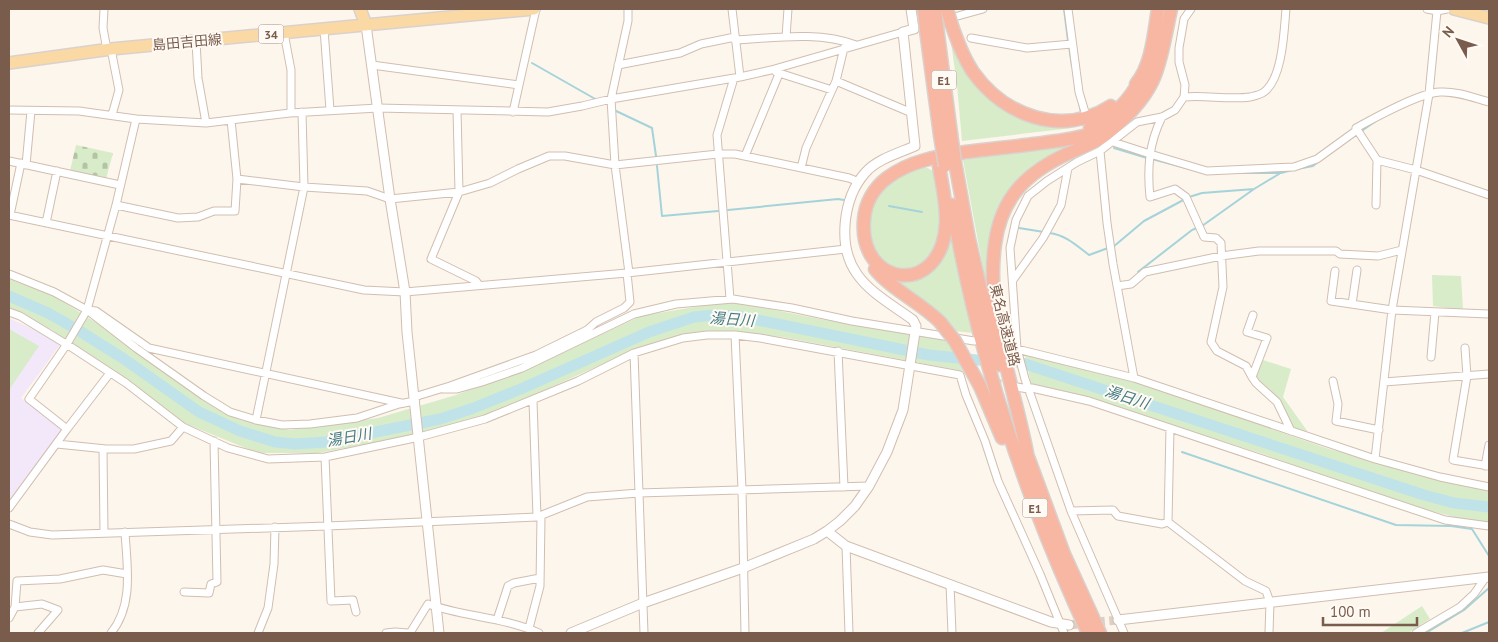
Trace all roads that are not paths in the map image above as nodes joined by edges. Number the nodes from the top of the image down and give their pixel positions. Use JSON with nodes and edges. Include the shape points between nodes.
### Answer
{"nodes":[{"id":1,"x":104,"y":9,"type":"edge"},
{"id":2,"x":360,"y":9,"type":"edge"},
{"id":3,"x":366,"y":9,"type":"edge"},
{"id":4,"x":535,"y":9,"type":"edge"},
{"id":5,"x":628,"y":9,"type":"edge"},
{"id":6,"x":732,"y":9,"type":"edge"},
{"id":7,"x":788,"y":9,"type":"edge"},
{"id":8,"x":911,"y":9,"type":"edge"},
{"id":9,"x":924,"y":9,"type":"edge"},
{"id":10,"x":935,"y":9,"type":"edge"},
{"id":11,"x":947,"y":9,"type":"edge"},
{"id":12,"x":983,"y":9,"type":"edge"},
{"id":13,"x":1068,"y":9,"type":"edge"},
{"id":14,"x":1158,"y":9,"type":"edge"},
{"id":15,"x":1171,"y":9,"type":"edge"},
{"id":16,"x":1191,"y":9,"type":"edge"},
{"id":17,"x":1286,"y":9,"type":"edge"},
{"id":18,"x":1427,"y":9,"type":"edge"},
{"id":19,"x":1447,"y":9,"type":"edge"},
{"id":20,"x":1454,"y":9,"type":"edge"},
{"id":21,"x":1438,"y":10,"type":"junction"},
{"id":22,"x":1489,"y":18,"type":"edge"},
{"id":23,"x":366,"y":25,"type":"junction"},
{"id":24,"x":926,"y":28,"type":"junction"},
{"id":25,"x":324,"y":29,"type":"junction"},
{"id":26,"x":284,"y":32,"type":"junction"},
{"id":27,"x":903,"y":32,"type":"junction"},
{"id":28,"x":786,"y":37,"type":"junction"},
{"id":29,"x":735,"y":38,"type":"junction"},
{"id":30,"x":971,"y":38,"type":"dead end"},
{"id":31,"x":196,"y":41,"type":"junction"},
{"id":32,"x":1069,"y":44,"type":"junction"},
{"id":33,"x":856,"y":45,"type":"junction"},
{"id":34,"x":844,"y":48,"type":"junction"},
{"id":35,"x":109,"y":49,"type":"junction"},
{"id":36,"x":9,"y":63,"type":"edge"},
{"id":37,"x":372,"y":65,"type":"junction"},
{"id":38,"x":618,"y":66,"type":"junction"},
{"id":39,"x":771,"y":70,"type":"junction"},
{"id":40,"x":779,"y":74,"type":"junction"},
{"id":41,"x":737,"y":78,"type":"junction"},
{"id":42,"x":1141,"y":78,"type":"junction"},
{"id":43,"x":836,"y":81,"type":"junction"},
{"id":44,"x":519,"y":86,"type":"junction"},
{"id":45,"x":832,"y":90,"type":"junction"},
{"id":46,"x":1428,"y":96,"type":"junction"},
{"id":47,"x":1184,"y":97,"type":"junction"},
{"id":48,"x":609,"y":101,"type":"junction"},
{"id":49,"x":1489,"y":102,"type":"edge"},
{"id":50,"x":378,"y":108,"type":"junction"},
{"id":51,"x":9,"y":110,"type":"edge"},
{"id":52,"x":330,"y":110,"type":"junction"},
{"id":53,"x":456,"y":110,"type":"junction"},
{"id":54,"x":31,"y":111,"type":"junction"},
{"id":55,"x":302,"y":112,"type":"junction"},
{"id":56,"x":513,"y":112,"type":"junction"},
{"id":57,"x":1086,"y":112,"type":"dead end"},
{"id":58,"x":291,"y":113,"type":"junction"},
{"id":59,"x":912,"y":113,"type":"junction"},
{"id":60,"x":112,"y":115,"type":"junction"},
{"id":61,"x":1125,"y":116,"type":"junction"},
{"id":62,"x":1162,"y":117,"type":"junction"},
{"id":63,"x":136,"y":119,"type":"junction"},
{"id":64,"x":231,"y":120,"type":"junction"},
{"id":65,"x":206,"y":123,"type":"junction"},
{"id":66,"x":1357,"y":130,"type":"junction"},
{"id":67,"x":942,"y":135,"type":"junction"},
{"id":68,"x":1113,"y":142,"type":"junction"},
{"id":69,"x":1100,"y":151,"type":"junction"},
{"id":70,"x":718,"y":154,"type":"junction"},
{"id":71,"x":746,"y":156,"type":"junction"},
{"id":72,"x":1149,"y":157,"type":"junction"},
{"id":73,"x":1376,"y":160,"type":"junction"},
{"id":74,"x":9,"y":161,"type":"edge"},
{"id":75,"x":24,"y":164,"type":"junction"},
{"id":76,"x":615,"y":165,"type":"junction"},
{"id":77,"x":947,"y":165,"type":"junction"},
{"id":78,"x":801,"y":168,"type":"junction"},
{"id":79,"x":1068,"y":168,"type":"junction"},
{"id":80,"x":1416,"y":170,"type":"junction"},
{"id":81,"x":57,"y":171,"type":"junction"},
{"id":82,"x":237,"y":179,"type":"junction"},
{"id":83,"x":859,"y":182,"type":"junction"},
{"id":84,"x":120,"y":185,"type":"junction"},
{"id":85,"x":304,"y":187,"type":"junction"},
{"id":86,"x":459,"y":192,"type":"junction"},
{"id":87,"x":1489,"y":195,"type":"edge"},
{"id":88,"x":390,"y":199,"type":"junction"},
{"id":89,"x":116,"y":205,"type":"junction"},
{"id":90,"x":1376,"y":205,"type":"dead end"},
{"id":91,"x":9,"y":215,"type":"edge"},
{"id":92,"x":46,"y":223,"type":"junction"},
{"id":93,"x":108,"y":235,"type":"junction"},
{"id":94,"x":846,"y":249,"type":"junction"},
{"id":95,"x":1402,"y":250,"type":"junction"},
{"id":96,"x":1221,"y":256,"type":"junction"},
{"id":97,"x":727,"y":261,"type":"junction"},
{"id":98,"x":1357,"y":270,"type":"dead end"},
{"id":99,"x":1335,"y":271,"type":"dead end"},
{"id":100,"x":287,"y":273,"type":"junction"},
{"id":101,"x":628,"y":273,"type":"junction"},
{"id":102,"x":9,"y":274,"type":"edge"},
{"id":103,"x":1013,"y":280,"type":"junction"},
{"id":104,"x":479,"y":285,"type":"junction"},
{"id":105,"x":1117,"y":286,"type":"junction"},
{"id":106,"x":405,"y":292,"type":"junction"},
{"id":107,"x":730,"y":299,"type":"junction"},
{"id":108,"x":1352,"y":304,"type":"junction"},
{"id":109,"x":627,"y":305,"type":"junction"},
{"id":110,"x":1392,"y":310,"type":"junction"},
{"id":111,"x":9,"y":312,"type":"edge"},
{"id":112,"x":86,"y":312,"type":"junction"},
{"id":113,"x":1435,"y":312,"type":"junction"},
{"id":114,"x":634,"y":314,"type":"junction"},
{"id":115,"x":1489,"y":314,"type":"edge"},
{"id":116,"x":1253,"y":315,"type":"dead end"},
{"id":117,"x":916,"y":331,"type":"junction"},
{"id":118,"x":735,"y":335,"type":"junction"},
{"id":119,"x":68,"y":343,"type":"junction"},
{"id":120,"x":992,"y":346,"type":"junction"},
{"id":121,"x":1465,"y":348,"type":"dead end"},
{"id":122,"x":1018,"y":350,"type":"junction"},
{"id":123,"x":838,"y":352,"type":"junction"},
{"id":124,"x":634,"y":353,"type":"junction"},
{"id":125,"x":1431,"y":357,"type":"dead end"},
{"id":126,"x":910,"y":364,"type":"junction"},
{"id":127,"x":110,"y":373,"type":"junction"},
{"id":128,"x":266,"y":373,"type":"junction"},
{"id":129,"x":1489,"y":374,"type":"edge"},
{"id":130,"x":960,"y":375,"type":"junction"},
{"id":131,"x":1467,"y":376,"type":"junction"},
{"id":132,"x":1252,"y":377,"type":"junction"},
{"id":133,"x":1134,"y":378,"type":"junction"},
{"id":134,"x":1333,"y":381,"type":"dead end"},
{"id":135,"x":998,"y":382,"type":"junction"},
{"id":136,"x":1384,"y":382,"type":"junction"},
{"id":137,"x":443,"y":389,"type":"junction"},
{"id":138,"x":1028,"y":389,"type":"junction"},
{"id":139,"x":415,"y":400,"type":"junction"},
{"id":140,"x":533,"y":401,"type":"junction"},
{"id":141,"x":404,"y":403,"type":"junction"},
{"id":142,"x":256,"y":420,"type":"junction"},
{"id":143,"x":183,"y":427,"type":"junction"},
{"id":144,"x":1170,"y":428,"type":"junction"},
{"id":145,"x":67,"y":429,"type":"junction"},
{"id":146,"x":1379,"y":430,"type":"junction"},
{"id":147,"x":1291,"y":431,"type":"junction"},
{"id":148,"x":419,"y":437,"type":"junction"},
{"id":149,"x":214,"y":441,"type":"junction"},
{"id":150,"x":57,"y":444,"type":"junction"},
{"id":151,"x":1489,"y":444,"type":"edge"},
{"id":152,"x":102,"y":449,"type":"junction"},
{"id":153,"x":325,"y":457,"type":"junction"},
{"id":154,"x":1375,"y":459,"type":"junction"},
{"id":155,"x":1487,"y":466,"type":"edge"},
{"id":156,"x":869,"y":486,"type":"junction"},
{"id":157,"x":844,"y":487,"type":"junction"},
{"id":158,"x":1489,"y":487,"type":"edge"},
{"id":159,"x":742,"y":490,"type":"junction"},
{"id":160,"x":639,"y":493,"type":"junction"},
{"id":161,"x":9,"y":508,"type":"edge"},
{"id":162,"x":1071,"y":511,"type":"junction"},
{"id":163,"x":539,"y":516,"type":"junction"},
{"id":164,"x":428,"y":521,"type":"junction"},
{"id":165,"x":1168,"y":522,"type":"junction"},
{"id":166,"x":9,"y":524,"type":"edge"},
{"id":167,"x":328,"y":526,"type":"junction"},
{"id":168,"x":1489,"y":526,"type":"edge"},
{"id":169,"x":275,"y":527,"type":"junction"},
{"id":170,"x":216,"y":529,"type":"junction"},
{"id":171,"x":827,"y":531,"type":"junction"},
{"id":172,"x":125,"y":532,"type":"junction"},
{"id":173,"x":104,"y":533,"type":"junction"},
{"id":174,"x":846,"y":546,"type":"junction"},
{"id":175,"x":743,"y":568,"type":"junction"},
{"id":176,"x":127,"y":574,"type":"junction"},
{"id":177,"x":1488,"y":577,"type":"edge"},
{"id":178,"x":540,"y":578,"type":"junction"},
{"id":179,"x":950,"y":584,"type":"junction"},
{"id":180,"x":184,"y":592,"type":"dead end"},
{"id":181,"x":1270,"y":602,"type":"junction"},
{"id":182,"x":643,"y":603,"type":"junction"},
{"id":183,"x":15,"y":607,"type":"junction"},
{"id":184,"x":436,"y":607,"type":"junction"},
{"id":185,"x":356,"y":612,"type":"dead end"},
{"id":186,"x":9,"y":618,"type":"edge"},
{"id":187,"x":497,"y":620,"type":"junction"},
{"id":188,"x":1118,"y":620,"type":"junction"},
{"id":189,"x":529,"y":628,"type":"junction"},
{"id":190,"x":1064,"y":628,"type":"edge"},
{"id":191,"x":38,"y":633,"type":"edge"},
{"id":192,"x":111,"y":633,"type":"edge"},
{"id":193,"x":258,"y":633,"type":"edge"},
{"id":194,"x":386,"y":633,"type":"edge"},
{"id":195,"x":409,"y":633,"type":"edge"},
{"id":196,"x":439,"y":633,"type":"edge"},
{"id":197,"x":539,"y":633,"type":"edge"},
{"id":198,"x":571,"y":633,"type":"edge"},
{"id":199,"x":644,"y":633,"type":"edge"},
{"id":200,"x":745,"y":633,"type":"edge"},
{"id":201,"x":849,"y":633,"type":"edge"},
{"id":202,"x":952,"y":633,"type":"edge"},
{"id":203,"x":1088,"y":633,"type":"edge"},
{"id":204,"x":1100,"y":633,"type":"edge"},
{"id":205,"x":1124,"y":633,"type":"edge"},
{"id":206,"x":1269,"y":633,"type":"edge"},
{"id":207,"x":1416,"y":633,"type":"edge"}],
"edges":[{"from":1,"to":35,"type":"street","via":[[103,28]]},
{"from":2,"to":23,"type":"main road"},
{"from":3,"to":23,"type":"main road"},
{"from":4,"to":23,"type":"main road","name":"島田吉田線","number":"34"},
{"from":4,"to":44,"type":"street"},
{"from":5,"to":38,"type":"street"},
{"from":6,"to":29,"type":"street"},
{"from":7,"to":28,"type":"street"},
{"from":8,"to":24,"type":"street"},
{"from":9,"to":24,"type":"highway","name":"東名高速道路","number":"E1","bridge":true},
{"from":10,"to":24,"type":"highway","name":"東名高速道路","number":"E1","bridge":true},
{"from":11,"to":42,"type":"highway","bridge":true,"via":[[961,51],[979,79],[1007,104],[1034,117],[1066,121],[1091,116],[1116,103]]},
{"from":12,"to":24,"type":"street"},
{"from":13,"to":32,"type":"street"},
{"from":14,"to":42,"type":"highway","via":[[1153,40]]},
{"from":15,"to":61,"type":"highway","via":[[1154,77]]},
{"from":16,"to":47,"type":"street","via":[[1184,19],[1179,48]]},
{"from":17,"to":47,"type":"street","via":[[1275,77],[1263,94]]},
{"from":18,"to":21,"type":"street"},
{"from":19,"to":21,"type":"street"},
{"from":20,"to":22,"type":"main road"},
{"from":21,"to":46,"type":"street"},
{"from":23,"to":25,"type":"main road","name":"島田吉田線","number":"34"},
{"from":23,"to":37,"type":"street"},
{"from":24,"to":27,"type":"street"},
{"from":24,"to":67,"type":"highway","name":"東名高速道路","number":"E1"},
{"from":24,"to":67,"type":"highway","name":"東名高速道路","number":"E1"},
{"from":25,"to":26,"type":"main road","name":"島田吉田線","number":"34"},
{"from":25,"to":52,"type":"street"},
{"from":26,"to":31,"type":"main road","name":"島田吉田線","number":"34"},
{"from":26,"to":58,"type":"street","via":[[291,70]]},
{"from":27,"to":33,"type":"street"},
{"from":27,"to":59,"type":"street"},
{"from":28,"to":29,"type":"street"},
{"from":28,"to":33,"type":"street","via":[[822,38]]},
{"from":29,"to":38,"type":"street"},
{"from":29,"to":41,"type":"street"},
{"from":30,"to":32,"type":"street","via":[[1027,48]]},
{"from":31,"to":35,"type":"main road","name":"島田吉田線","number":"34"},
{"from":31,"to":65,"type":"street"},
{"from":32,"to":57,"type":"street"},
{"from":33,"to":34,"type":"street"},
{"from":34,"to":39,"type":"street"},
{"from":34,"to":43,"type":"street"},
{"from":35,"to":36,"type":"main road","name":"島田吉田線","number":"34"},
{"from":35,"to":60,"type":"street","via":[[118,90]]},
{"from":37,"to":44,"type":"street"},
{"from":37,"to":50,"type":"street"},
{"from":38,"to":48,"type":"street"},
{"from":39,"to":40,"type":"street"},
{"from":39,"to":41,"type":"street"},
{"from":40,"to":45,"type":"street"},
{"from":40,"to":71,"type":"street"},
{"from":41,"to":48,"type":"street"},
{"from":41,"to":70,"type":"street","via":[[717,135]]},
{"from":42,"to":135,"type":"highway","bridge":true,"via":[[1122,105],[1097,125],[1066,135],[925,154],[892,168],[864,198],[858,232],[865,253],[878,273],[925,308]]},
{"from":43,"to":45,"type":"street"},
{"from":43,"to":59,"type":"street"},
{"from":44,"to":56,"type":"street"},
{"from":45,"to":78,"type":"street","via":[[806,148]]},
{"from":46,"to":49,"type":"street","via":[[1451,92]]},
{"from":46,"to":66,"type":"street","via":[[1380,114]]},
{"from":46,"to":80,"type":"street"},
{"from":47,"to":62,"type":"street","via":[[1175,110]]},
{"from":48,"to":56,"type":"street","via":[[548,112]]},
{"from":48,"to":76,"type":"street"},
{"from":50,"to":52,"type":"street"},
{"from":50,"to":53,"type":"street"},
{"from":50,"to":88,"type":"street"},
{"from":51,"to":54,"type":"street"},
{"from":52,"to":55,"type":"street"},
{"from":53,"to":56,"type":"street"},
{"from":53,"to":86,"type":"street"},
{"from":54,"to":60,"type":"street"},
{"from":54,"to":75,"type":"street"},
{"from":55,"to":58,"type":"street"},
{"from":55,"to":85,"type":"street"},
{"from":58,"to":64,"type":"street"},
{"from":59,"to":83,"type":"street","via":[[915,146],[878,163]]},
{"from":60,"to":63,"type":"street"},
{"from":61,"to":77,"type":"highway","via":[[1080,138],[950,154],[891,174],[870,198],[863,230],[872,256],[890,272],[905,275],[920,272],[940,252],[946,224]]},
{"from":61,"to":120,"type":"highway","via":[[1102,137],[1050,162],[1030,176],[1016,189],[1006,206],[995,245],[998,326]]},
{"from":62,"to":68,"type":"street","via":[[1137,122]]},
{"from":62,"to":72,"type":"street"},
{"from":63,"to":65,"type":"street"},
{"from":63,"to":84,"type":"street"},
{"from":64,"to":65,"type":"street"},
{"from":64,"to":82,"type":"street"},
{"from":66,"to":72,"type":"street","via":[[1317,159],[1294,168],[1207,171]]},
{"from":66,"to":73,"type":"street"},
{"from":67,"to":77,"type":"highway","name":"東名高速道路","number":"E1","bridge":true},
{"from":68,"to":69,"type":"street"},
{"from":68,"to":72,"type":"street"},
{"from":69,"to":79,"type":"street"},
{"from":69,"to":105,"type":"street"},
{"from":70,"to":71,"type":"street"},
{"from":70,"to":76,"type":"street"},
{"from":70,"to":97,"type":"street"},
{"from":71,"to":78,"type":"street"},
{"from":72,"to":96,"type":"street","via":[[1150,197],[1175,188],[1187,200],[1204,237],[1216,238],[1221,243]]},
{"from":73,"to":80,"type":"street"},
{"from":73,"to":90,"type":"street"},
{"from":74,"to":75,"type":"street"},
{"from":75,"to":81,"type":"street"},
{"from":75,"to":91,"type":"street"},
{"from":76,"to":86,"type":"street","via":[[549,156],[490,183]]},
{"from":76,"to":101,"type":"street"},
{"from":77,"to":120,"type":"highway","name":"東名高速道路","number":"E1","via":[[963,265]]},
{"from":78,"to":83,"type":"street"},
{"from":79,"to":103,"type":"street","via":[[1061,205]]},
{"from":79,"to":103,"type":"street","via":[[1028,196],[1016,220],[1010,248]]},
{"from":80,"to":87,"type":"street"},
{"from":80,"to":95,"type":"street"},
{"from":81,"to":84,"type":"street"},
{"from":81,"to":92,"type":"street"},
{"from":82,"to":85,"type":"street"},
{"from":82,"to":89,"type":"street","via":[[235,211],[214,211],[198,217],[178,218]]},
{"from":83,"to":94,"type":"street","via":[[850,198],[846,215]]},
{"from":84,"to":89,"type":"street"},
{"from":85,"to":88,"type":"street","via":[[367,192]]},
{"from":85,"to":100,"type":"street"},
{"from":86,"to":88,"type":"street"},
{"from":86,"to":104,"type":"street","via":[[431,259]]},
{"from":88,"to":106,"type":"street"},
{"from":89,"to":93,"type":"street"},
{"from":91,"to":92,"type":"street"},
{"from":92,"to":93,"type":"street"},
{"from":93,"to":100,"type":"street"},
{"from":93,"to":112,"type":"street"},
{"from":94,"to":97,"type":"street"},
{"from":94,"to":117,"type":"street","via":[[856,273],[872,290],[913,320]]},
{"from":95,"to":96,"type":"street","via":[[1378,256],[1340,254],[1336,251],[1258,251]]},
{"from":95,"to":110,"type":"street"},
{"from":96,"to":105,"type":"street","via":[[1144,272],[1131,284]]},
{"from":96,"to":132,"type":"street","via":[[1223,287],[1211,342],[1217,351],[1246,366]]},
{"from":97,"to":101,"type":"street"},
{"from":97,"to":107,"type":"street"},
{"from":98,"to":108,"type":"street"},
{"from":99,"to":108,"type":"street","via":[[1331,301]]},
{"from":100,"to":106,"type":"street","via":[[364,290]]},
{"from":100,"to":128,"type":"street"},
{"from":101,"to":104,"type":"street"},
{"from":101,"to":109,"type":"street","via":[[630,302]]},
{"from":102,"to":112,"type":"street","via":[[54,292]]},
{"from":103,"to":122,"type":"street"},
{"from":104,"to":106,"type":"street"},
{"from":105,"to":133,"type":"street"},
{"from":106,"to":139,"type":"street"},
{"from":107,"to":114,"type":"street","via":[[676,304]]},
{"from":107,"to":117,"type":"street"},
{"from":108,"to":110,"type":"street"},
{"from":109,"to":114,"type":"street"},
{"from":109,"to":137,"type":"street","via":[[587,330],[536,355]]},
{"from":110,"to":113,"type":"street"},
{"from":110,"to":136,"type":"street"},
{"from":111,"to":119,"type":"street"},
{"from":112,"to":119,"type":"street"},
{"from":112,"to":128,"type":"street","via":[[96,311],[149,348]]},
{"from":112,"to":142,"type":"street","via":[[204,396],[230,412]]},
{"from":113,"to":115,"type":"street"},
{"from":113,"to":125,"type":"street"},
{"from":114,"to":137,"type":"street","via":[[522,368],[465,387]]},
{"from":116,"to":132,"type":"street","via":[[1248,332],[1267,338]]},
{"from":117,"to":120,"type":"street"},
{"from":117,"to":126,"type":"street"},
{"from":118,"to":123,"type":"street"},
{"from":118,"to":124,"type":"street","via":[[684,338]]},
{"from":118,"to":159,"type":"street"},
{"from":119,"to":127,"type":"street"},
{"from":119,"to":145,"type":"street","via":[[29,399]]},
{"from":120,"to":122,"type":"street"},
{"from":120,"to":135,"type":"highway"},
{"from":120,"to":135,"type":"highway","name":"東名高速道路","number":"E1"},
{"from":121,"to":131,"type":"street"},
{"from":122,"to":133,"type":"street"},
{"from":122,"to":138,"type":"street"},
{"from":123,"to":126,"type":"street"},
{"from":123,"to":157,"type":"street"},
{"from":124,"to":140,"type":"street"},
{"from":124,"to":160,"type":"street"},
{"from":126,"to":130,"type":"street"},
{"from":126,"to":156,"type":"street","via":[[903,410],[887,452]]},
{"from":127,"to":143,"type":"street"},
{"from":127,"to":145,"type":"street"},
{"from":128,"to":141,"type":"street"},
{"from":128,"to":142,"type":"street"},
{"from":129,"to":131,"type":"street"},
{"from":130,"to":135,"type":"street"},
{"from":130,"to":190,"type":"street","via":[[998,481]]},
{"from":131,"to":136,"type":"street"},
{"from":131,"to":155,"type":"street","via":[[1453,460]]},
{"from":132,"to":147,"type":"street","via":[[1277,402]]},
{"from":133,"to":147,"type":"street"},
{"from":134,"to":146,"type":"street","via":[[1338,404],[1336,421]]},
{"from":135,"to":138,"type":"street"},
{"from":135,"to":203,"type":"highway","via":[[1014,468]]},
{"from":135,"to":204,"type":"highway","name":"東名高速道路","number":"E1","via":[[1064,554]]},
{"from":136,"to":146,"type":"street"},
{"from":137,"to":139,"type":"street"},
{"from":138,"to":144,"type":"street","via":[[1089,401]]},
{"from":138,"to":162,"type":"street"},
{"from":139,"to":141,"type":"street"},
{"from":139,"to":148,"type":"street"},
{"from":140,"to":148,"type":"street","via":[[485,419]]},
{"from":140,"to":163,"type":"street"},
{"from":141,"to":142,"type":"street","via":[[336,422],[282,425]]},
{"from":143,"to":149,"type":"street"},
{"from":143,"to":152,"type":"street","via":[[171,441],[134,449]]},
{"from":144,"to":165,"type":"street"},
{"from":144,"to":168,"type":"street","via":[[1445,520]]},
{"from":145,"to":150,"type":"street"},
{"from":146,"to":154,"type":"street"},
{"from":147,"to":154,"type":"street"},
{"from":148,"to":153,"type":"street"},
{"from":148,"to":164,"type":"street"},
{"from":149,"to":153,"type":"street","via":[[268,458]]},
{"from":149,"to":170,"type":"street"},
{"from":150,"to":152,"type":"street"},
{"from":150,"to":161,"type":"street"},
{"from":151,"to":155,"type":"street"},
{"from":152,"to":173,"type":"street"},
{"from":153,"to":167,"type":"street"},
{"from":154,"to":158,"type":"street"},
{"from":156,"to":157,"type":"street"},
{"from":156,"to":171,"type":"street","via":[[855,506]]},
{"from":157,"to":159,"type":"street"},
{"from":159,"to":160,"type":"street"},
{"from":159,"to":175,"type":"street"},
{"from":160,"to":163,"type":"street","via":[[587,497]]},
{"from":160,"to":182,"type":"street"},
{"from":162,"to":165,"type":"street","via":[[1113,510],[1118,516],[1162,524]]},
{"from":162,"to":188,"type":"street"},
{"from":163,"to":164,"type":"street"},
{"from":163,"to":178,"type":"street"},
{"from":164,"to":167,"type":"street"},
{"from":164,"to":184,"type":"street"},
{"from":165,"to":181,"type":"street","via":[[1245,581],[1266,591]]},
{"from":166,"to":173,"type":"street","via":[[30,532],[52,535]]},
{"from":167,"to":169,"type":"street"},
{"from":167,"to":185,"type":"street","via":[[331,601],[353,600]]},
{"from":169,"to":170,"type":"street"},
{"from":169,"to":193,"type":"street","via":[[268,608]]},
{"from":170,"to":172,"type":"street"},
{"from":170,"to":180,"type":"street","via":[[217,582],[211,584],[209,593]]},
{"from":171,"to":174,"type":"street"},
{"from":171,"to":175,"type":"street"},
{"from":172,"to":173,"type":"street"},
{"from":172,"to":176,"type":"street"},
{"from":174,"to":179,"type":"street"},
{"from":174,"to":201,"type":"street"},
{"from":175,"to":182,"type":"street"},
{"from":175,"to":200,"type":"street"},
{"from":176,"to":183,"type":"street","via":[[103,570],[60,579],[17,581]]},
{"from":176,"to":192,"type":"street","via":[[126,601],[118,625]]},
{"from":177,"to":181,"type":"street"},
{"from":177,"to":207,"type":"street","via":[[1460,607]]},
{"from":178,"to":187,"type":"street","via":[[508,586]]},
{"from":178,"to":189,"type":"street"},
{"from":179,"to":190,"type":"street"},
{"from":179,"to":202,"type":"street"},
{"from":181,"to":188,"type":"street"},
{"from":181,"to":206,"type":"street"},
{"from":182,"to":198,"type":"street"},
{"from":182,"to":199,"type":"street"},
{"from":183,"to":186,"type":"street"},
{"from":183,"to":191,"type":"street","via":[[42,604],[58,610]]},
{"from":184,"to":187,"type":"street"},
{"from":184,"to":195,"type":"street","via":[[428,604]]},
{"from":184,"to":196,"type":"street"},
{"from":187,"to":189,"type":"street"},
{"from":188,"to":205,"type":"street"},
{"from":189,"to":197,"type":"street"},
{"from":194,"to":195,"type":"street"}]}
